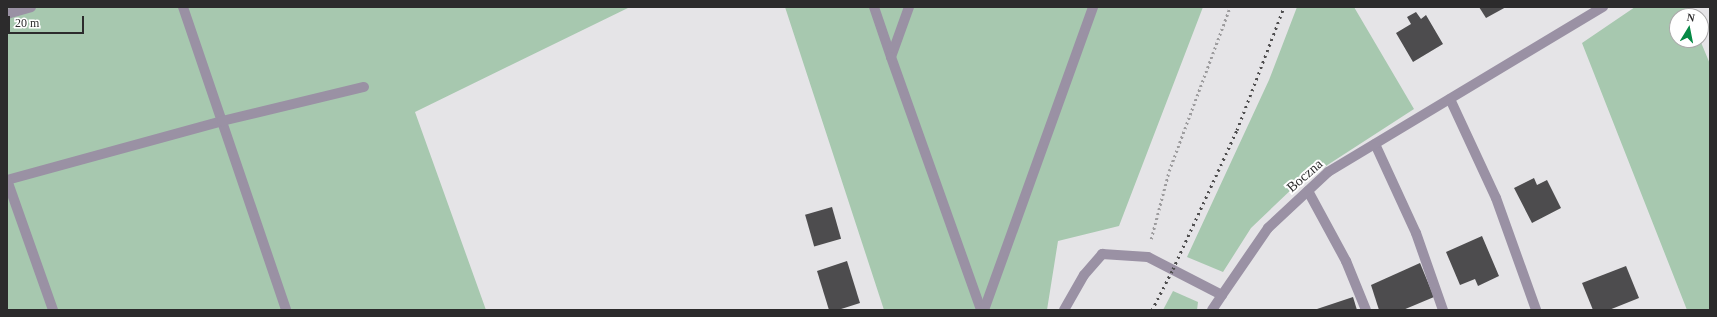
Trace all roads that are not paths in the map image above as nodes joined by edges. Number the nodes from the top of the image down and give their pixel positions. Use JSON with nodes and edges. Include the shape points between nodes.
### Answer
{"nodes":[{"id":1,"x":31,"y":7,"type":"edge"},
{"id":2,"x":183,"y":7,"type":"edge"},
{"id":3,"x":874,"y":7,"type":"edge"},
{"id":4,"x":909,"y":7,"type":"edge"},
{"id":5,"x":1093,"y":7,"type":"edge"},
{"id":6,"x":1603,"y":7,"type":"edge"},
{"id":7,"x":7,"y":14,"type":"edge"},
{"id":8,"x":891,"y":57,"type":"junction"},
{"id":9,"x":364,"y":87,"type":"dead end"},
{"id":10,"x":1450,"y":99,"type":"junction"},
{"id":11,"x":222,"y":121,"type":"junction"},
{"id":12,"x":1375,"y":144,"type":"junction"},
{"id":13,"x":7,"y":180,"type":"edge"},
{"id":14,"x":1308,"y":191,"type":"junction"},
{"id":15,"x":1222,"y":295,"type":"junction"},
{"id":16,"x":53,"y":310,"type":"edge"},
{"id":17,"x":286,"y":310,"type":"edge"},
{"id":18,"x":981,"y":310,"type":"edge"},
{"id":19,"x":984,"y":310,"type":"edge"},
{"id":20,"x":1064,"y":310,"type":"edge"},
{"id":21,"x":1212,"y":310,"type":"edge"},
{"id":22,"x":1366,"y":310,"type":"edge"},
{"id":23,"x":1443,"y":310,"type":"edge"},
{"id":24,"x":1536,"y":310,"type":"edge"}],
"edges":[{"from":1,"to":7,"type":"street"},
{"from":2,"to":11,"type":"street"},
{"from":3,"to":8,"type":"street"},
{"from":4,"to":8,"type":"street"},
{"from":5,"to":19,"type":"street"},
{"from":6,"to":10,"type":"street","name":"Boczna"},
{"from":8,"to":18,"type":"street"},
{"from":9,"to":11,"type":"street"},
{"from":10,"to":12,"type":"street","name":"Boczna"},
{"from":10,"to":24,"type":"street","via":[[1496,198]]},
{"from":11,"to":13,"type":"street"},
{"from":11,"to":17,"type":"street"},
{"from":12,"to":14,"type":"street","name":"Boczna","via":[[1328,172]]},
{"from":12,"to":23,"type":"street","via":[[1416,233]]},
{"from":13,"to":16,"type":"street"},
{"from":14,"to":15,"type":"street","name":"Boczna","via":[[1268,228]]},
{"from":14,"to":22,"type":"street","via":[[1346,261]]},
{"from":15,"to":20,"type":"street","via":[[1148,257],[1102,254],[1084,275]]},
{"from":15,"to":21,"type":"street","name":"Boczna"}]}
